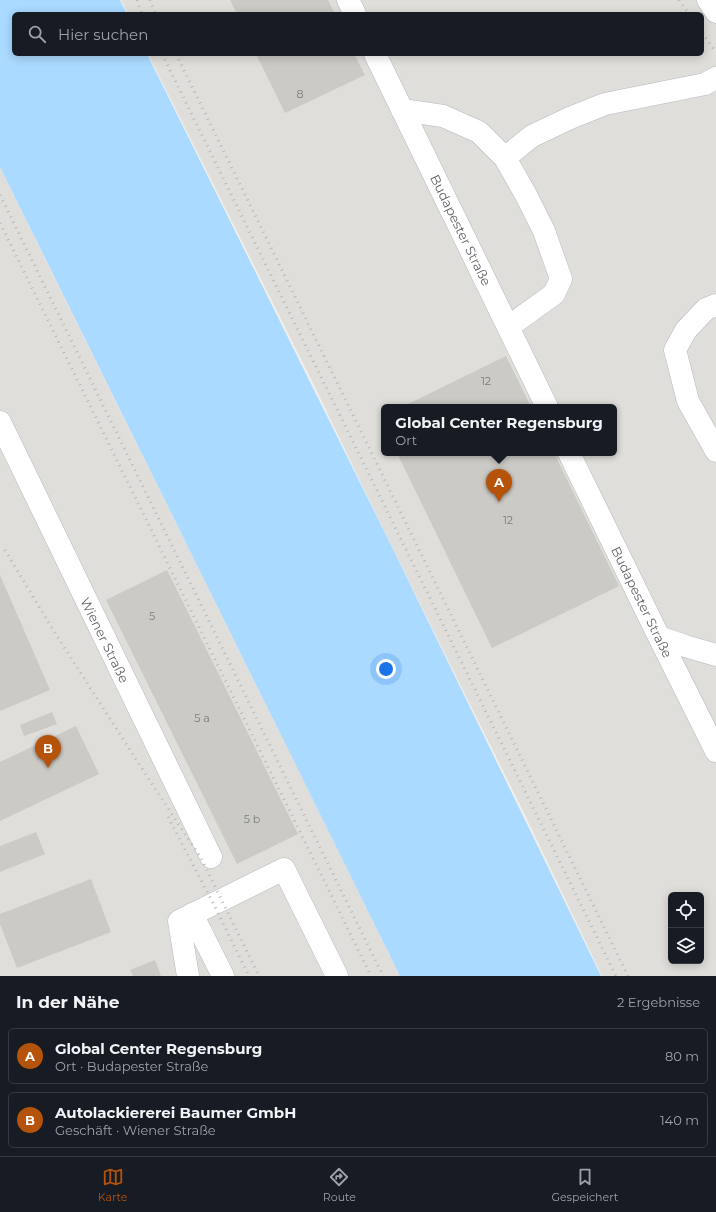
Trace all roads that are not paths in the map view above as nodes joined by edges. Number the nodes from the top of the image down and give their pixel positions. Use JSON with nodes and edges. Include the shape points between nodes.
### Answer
{"nodes":[{"id":1,"x":348,"y":0,"type":"edge"},
{"id":2,"x":708,"y":0,"type":"edge"},
{"id":3,"x":354,"y":12,"type":"edge"},
{"id":4,"x":716,"y":12,"type":"edge"},
{"id":5,"x":376,"y":56,"type":"edge"},
{"id":6,"x":716,"y":78,"type":"edge"},
{"id":7,"x":402,"y":110,"type":"junction"},
{"id":8,"x":505,"y":158,"type":"junction"},
{"id":9,"x":716,"y":305,"type":"edge"},
{"id":10,"x":508,"y":327,"type":"junction"},
{"id":11,"x":546,"y":404,"type":"edge"},
{"id":12,"x":0,"y":422,"type":"edge"},
{"id":13,"x":716,"y":451,"type":"edge"},
{"id":14,"x":570,"y":456,"type":"edge"},
{"id":15,"x":659,"y":637,"type":"junction"},
{"id":16,"x":716,"y":655,"type":"edge"},
{"id":17,"x":716,"y":751,"type":"edge"},
{"id":18,"x":211,"y":857,"type":"dead end"},
{"id":19,"x":192,"y":914,"type":"junction"},
{"id":20,"x":188,"y":976,"type":"edge"},
{"id":21,"x":224,"y":976,"type":"edge"},
{"id":22,"x":337,"y":976,"type":"edge"}],
"edges":[{"from":1,"to":3,"type":"street"},
{"from":2,"to":4,"type":"street"},
{"from":5,"to":7,"type":"street","name":"Budapester Straße"},
{"from":6,"to":8,"type":"street","via":[[705,84],[605,104],[532,136]]},
{"from":7,"to":8,"type":"street","via":[[443,116],[479,132]]},
{"from":7,"to":10,"type":"street","name":"Budapester Straße"},
{"from":8,"to":10,"type":"street","via":[[544,231],[561,279],[554,294]]},
{"from":9,"to":13,"type":"street","via":[[706,309],[686,330],[675,350],[688,401]]},
{"from":10,"to":11,"type":"street","name":"Budapester Straße"},
{"from":12,"to":18,"type":"street","name":"Wiener Straße"},
{"from":14,"to":15,"type":"street","name":"Budapester Straße"},
{"from":15,"to":16,"type":"street"},
{"from":15,"to":17,"type":"street","name":"Budapester Straße"},
{"from":19,"to":20,"type":"street","via":[[179,921]]},
{"from":19,"to":21,"type":"street"},
{"from":19,"to":22,"type":"street","via":[[284,869]]}]}
